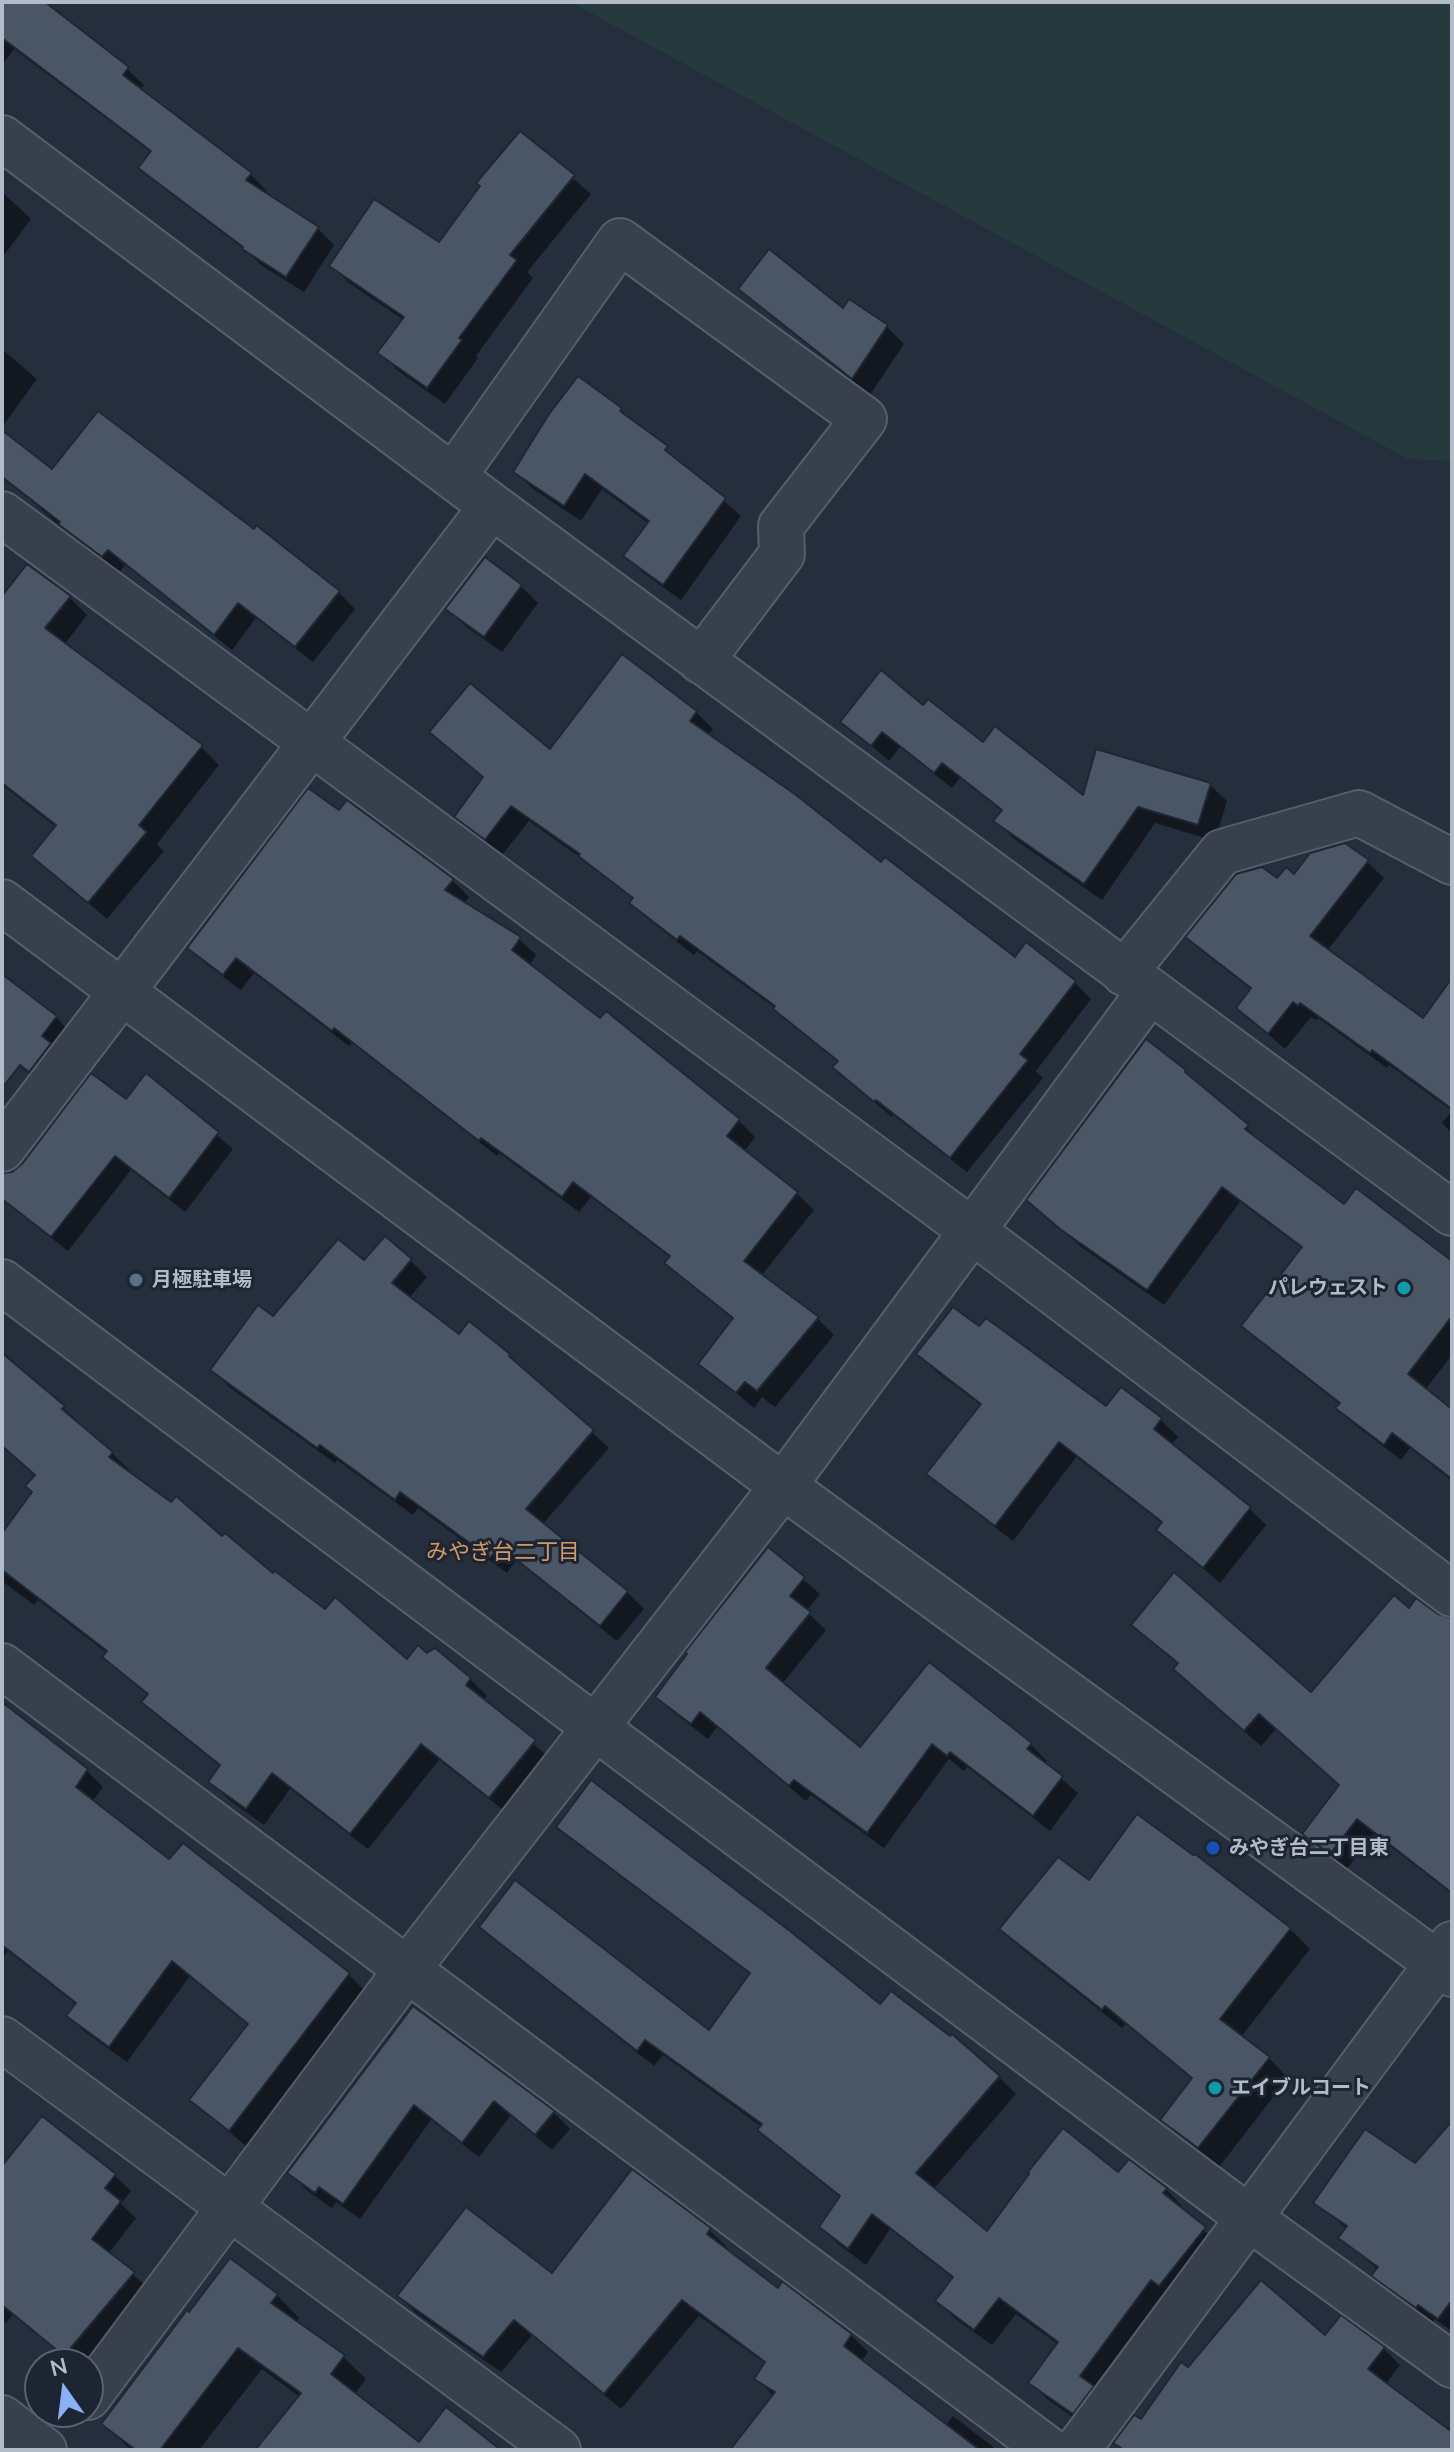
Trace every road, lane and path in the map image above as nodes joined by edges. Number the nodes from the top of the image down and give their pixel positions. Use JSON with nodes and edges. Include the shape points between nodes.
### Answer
{"nodes":[{"id":1,"x":2,"y":138,"type":"edge"},
{"id":2,"x":453,"y":477,"type":"junction"},
{"id":3,"x":492,"y":506,"type":"junction"},
{"id":4,"x":2,"y":514,"type":"edge"},
{"id":5,"x":701,"y":661,"type":"junction"},
{"id":6,"x":310,"y":743,"type":"junction"},
{"id":7,"x":1452,"y":862,"type":"edge"},
{"id":8,"x":2,"y":902,"type":"edge"},
{"id":9,"x":1137,"y":982,"type":"junction"},
{"id":10,"x":121,"y":990,"type":"junction"},
{"id":11,"x":2,"y":1149,"type":"edge"},
{"id":12,"x":1452,"y":1213,"type":"edge"},
{"id":13,"x":974,"y":1232,"type":"junction"},
{"id":14,"x":2,"y":1282,"type":"edge"},
{"id":15,"x":783,"y":1486,"type":"junction"},
{"id":16,"x":1452,"y":1594,"type":"edge"},
{"id":17,"x":2,"y":1666,"type":"edge"},
{"id":18,"x":596,"y":1729,"type":"junction"},
{"id":19,"x":1447,"y":1960,"type":"edge"},
{"id":20,"x":406,"y":1971,"type":"junction"},
{"id":21,"x":2,"y":2039,"type":"edge"},
{"id":22,"x":230,"y":2207,"type":"junction"},
{"id":23,"x":1249,"y":2218,"type":"junction"},
{"id":24,"x":1452,"y":2365,"type":"edge"},
{"id":25,"x":104,"y":2376,"type":"edge"},
{"id":26,"x":2,"y":2418,"type":"edge"},
{"id":27,"x":64,"y":2428,"type":"edge"},
{"id":28,"x":46,"y":2450,"type":"edge"},
{"id":29,"x":558,"y":2450,"type":"edge"},
{"id":30,"x":1049,"y":2450,"type":"edge"},
{"id":31,"x":1077,"y":2450,"type":"edge"}],
"edges":[{"from":1,"to":2,"type":"street"},
{"from":2,"to":3,"type":"street"},
{"from":2,"to":5,"type":"street","via":[[620,241],[864,419],[781,526],[782,554]]},
{"from":3,"to":5,"type":"street"},
{"from":3,"to":6,"type":"street"},
{"from":4,"to":6,"type":"street"},
{"from":5,"to":9,"type":"street"},
{"from":6,"to":10,"type":"street"},
{"from":6,"to":13,"type":"street"},
{"from":7,"to":9,"type":"street","via":[[1359,813],[1222,852]]},
{"from":8,"to":10,"type":"street"},
{"from":9,"to":12,"type":"street"},
{"from":9,"to":13,"type":"street"},
{"from":10,"to":11,"type":"street"},
{"from":10,"to":15,"type":"street"},
{"from":13,"to":15,"type":"street"},
{"from":13,"to":16,"type":"street"},
{"from":14,"to":18,"type":"street"},
{"from":15,"to":18,"type":"street"},
{"from":15,"to":19,"type":"street"},
{"from":17,"to":20,"type":"street"},
{"from":18,"to":20,"type":"street"},
{"from":18,"to":23,"type":"street"},
{"from":19,"to":23,"type":"street"},
{"from":20,"to":22,"type":"street"},
{"from":20,"to":30,"type":"street"},
{"from":21,"to":22,"type":"street"},
{"from":22,"to":25,"type":"street"},
{"from":22,"to":29,"type":"street"},
{"from":23,"to":24,"type":"street"},
{"from":23,"to":31,"type":"street"},
{"from":26,"to":28,"type":"street"},
{"from":27,"to":28,"type":"street"}]}
